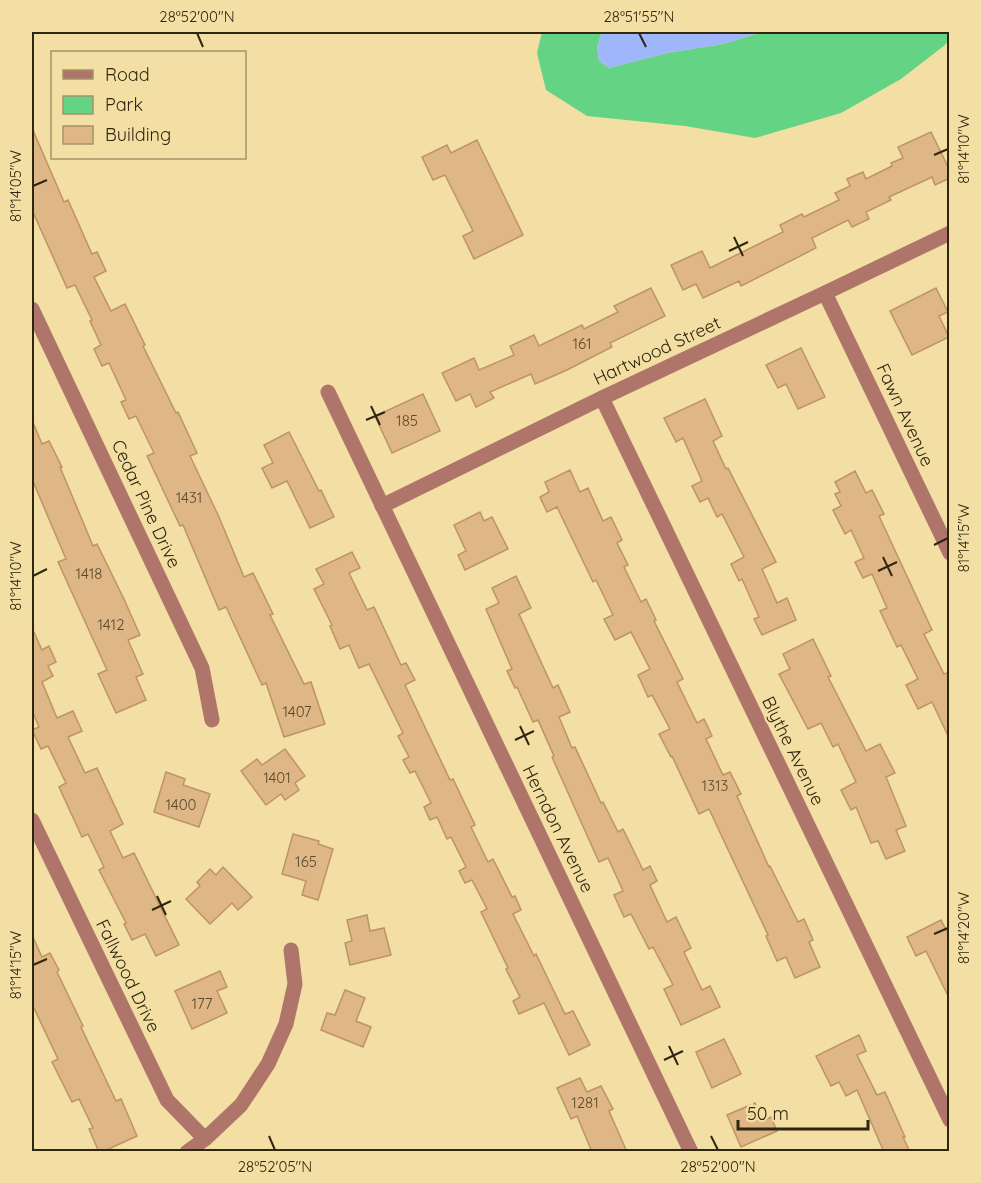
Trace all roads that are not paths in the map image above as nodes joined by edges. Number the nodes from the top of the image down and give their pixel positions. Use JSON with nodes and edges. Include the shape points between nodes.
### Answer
{"nodes":[{"id":1,"x":950,"y":233,"type":"edge"},
{"id":2,"x":825,"y":293,"type":"junction"},
{"id":3,"x":32,"y":309,"type":"edge"},
{"id":4,"x":328,"y":393,"type":"dead end"},
{"id":5,"x":602,"y":398,"type":"junction"},
{"id":6,"x":382,"y":506,"type":"junction"},
{"id":7,"x":950,"y":554,"type":"edge"},
{"id":8,"x":212,"y":720,"type":"dead end"},
{"id":9,"x":32,"y":820,"type":"edge"},
{"id":10,"x":291,"y":950,"type":"dead end"},
{"id":11,"x":950,"y":1120,"type":"edge"},
{"id":12,"x":205,"y":1139,"type":"junction"},
{"id":13,"x":187,"y":1152,"type":"edge"},
{"id":14,"x":691,"y":1152,"type":"edge"}],
"edges":[{"from":1,"to":2,"type":"street","name":"Hartwood Street"},
{"from":2,"to":5,"type":"street","name":"Hartwood Street"},
{"from":2,"to":7,"type":"street","name":"Fawn Avenue"},
{"from":3,"to":8,"type":"street","name":"Cedar Pine Drive","via":[[202,668]]},
{"from":4,"to":6,"type":"street","name":"Herndon Avenue"},
{"from":5,"to":6,"type":"street","name":"Hartwood Street"},
{"from":5,"to":11,"type":"street","name":"Blythe Avenue"},
{"from":6,"to":14,"type":"street","name":"Herndon Avenue"},
{"from":9,"to":12,"type":"street","name":"Fallwood Drive","via":[[167,1100]]},
{"from":10,"to":12,"type":"street","via":[[295,984],[286,1024],[268,1064],[241,1105]]},
{"from":12,"to":13,"type":"street"}]}
